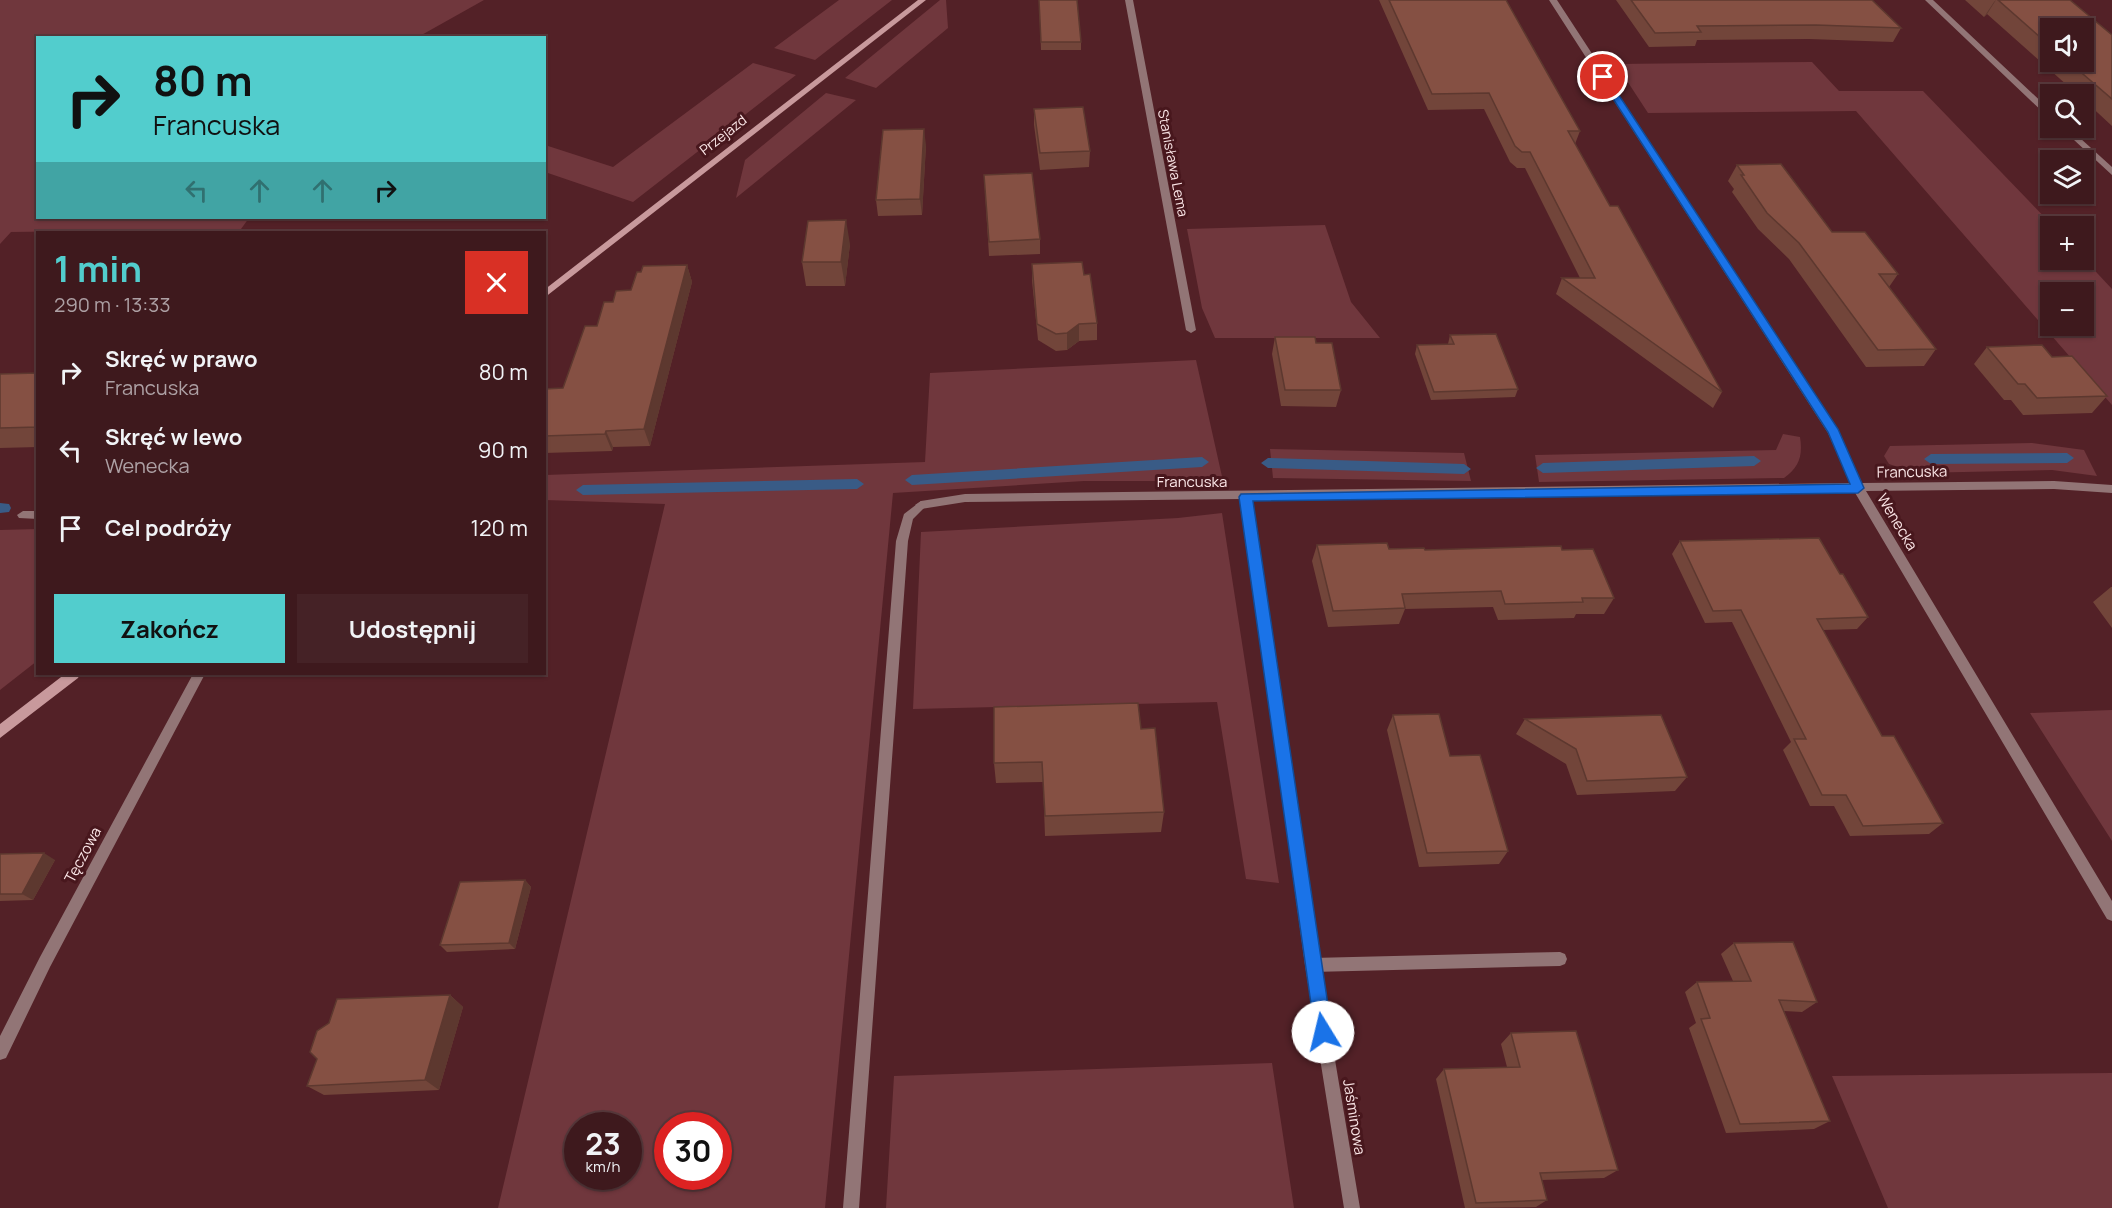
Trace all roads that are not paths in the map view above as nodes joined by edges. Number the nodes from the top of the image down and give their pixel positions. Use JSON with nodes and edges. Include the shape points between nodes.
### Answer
{"nodes":[{"id":1,"x":922,"y":0,"type":"edge"},
{"id":2,"x":1129,"y":0,"type":"edge"},
{"id":3,"x":1553,"y":0,"type":"edge"},
{"id":4,"x":1929,"y":0,"type":"edge"},
{"id":5,"x":2040,"y":105,"type":"edge"},
{"id":6,"x":2076,"y":138,"type":"edge"},
{"id":7,"x":2112,"y":172,"type":"edge"},
{"id":8,"x":546,"y":293,"type":"edge"},
{"id":9,"x":1191,"y":330,"type":"dead end"},
{"id":10,"x":1858,"y":488,"type":"junction"},
{"id":11,"x":2112,"y":489,"type":"edge"},
{"id":12,"x":1246,"y":497,"type":"junction"},
{"id":13,"x":23,"y":515,"type":"dead end"},
{"id":14,"x":36,"y":515,"type":"edge"},
{"id":15,"x":73,"y":675,"type":"edge"},
{"id":16,"x":198,"y":675,"type":"edge"},
{"id":17,"x":0,"y":732,"type":"edge"},
{"id":18,"x":2112,"y":914,"type":"edge"},
{"id":19,"x":1560,"y":959,"type":"dead end"},
{"id":20,"x":1312,"y":965,"type":"junction"},
{"id":21,"x":0,"y":1052,"type":"edge"},
{"id":22,"x":851,"y":1208,"type":"edge"},
{"id":23,"x":1352,"y":1208,"type":"edge"}],
"edges":[{"from":1,"to":8,"type":"street","name":"Przejazd"},
{"from":2,"to":9,"type":"street","name":"Stanisława Lema"},
{"from":3,"to":10,"type":"street","name":"Wenecka","via":[[1833,432]]},
{"from":4,"to":5,"type":"street"},
{"from":6,"to":7,"type":"street"},
{"from":10,"to":11,"type":"street","name":"Francuska","via":[[2054,485]]},
{"from":10,"to":12,"type":"street","name":"Francuska"},
{"from":10,"to":18,"type":"street","name":"Wenecka"},
{"from":12,"to":20,"type":"street","name":"Jaśminowa"},
{"from":12,"to":22,"type":"street","name":"Francuska","via":[[965,498],[921,506],[908,517],[902,541]]},
{"from":13,"to":14,"type":"street"},
{"from":15,"to":17,"type":"street"},
{"from":16,"to":21,"type":"street","name":"Tęczowa"},
{"from":19,"to":20,"type":"street"},
{"from":20,"to":23,"type":"street","name":"Jaśminowa"}]}
